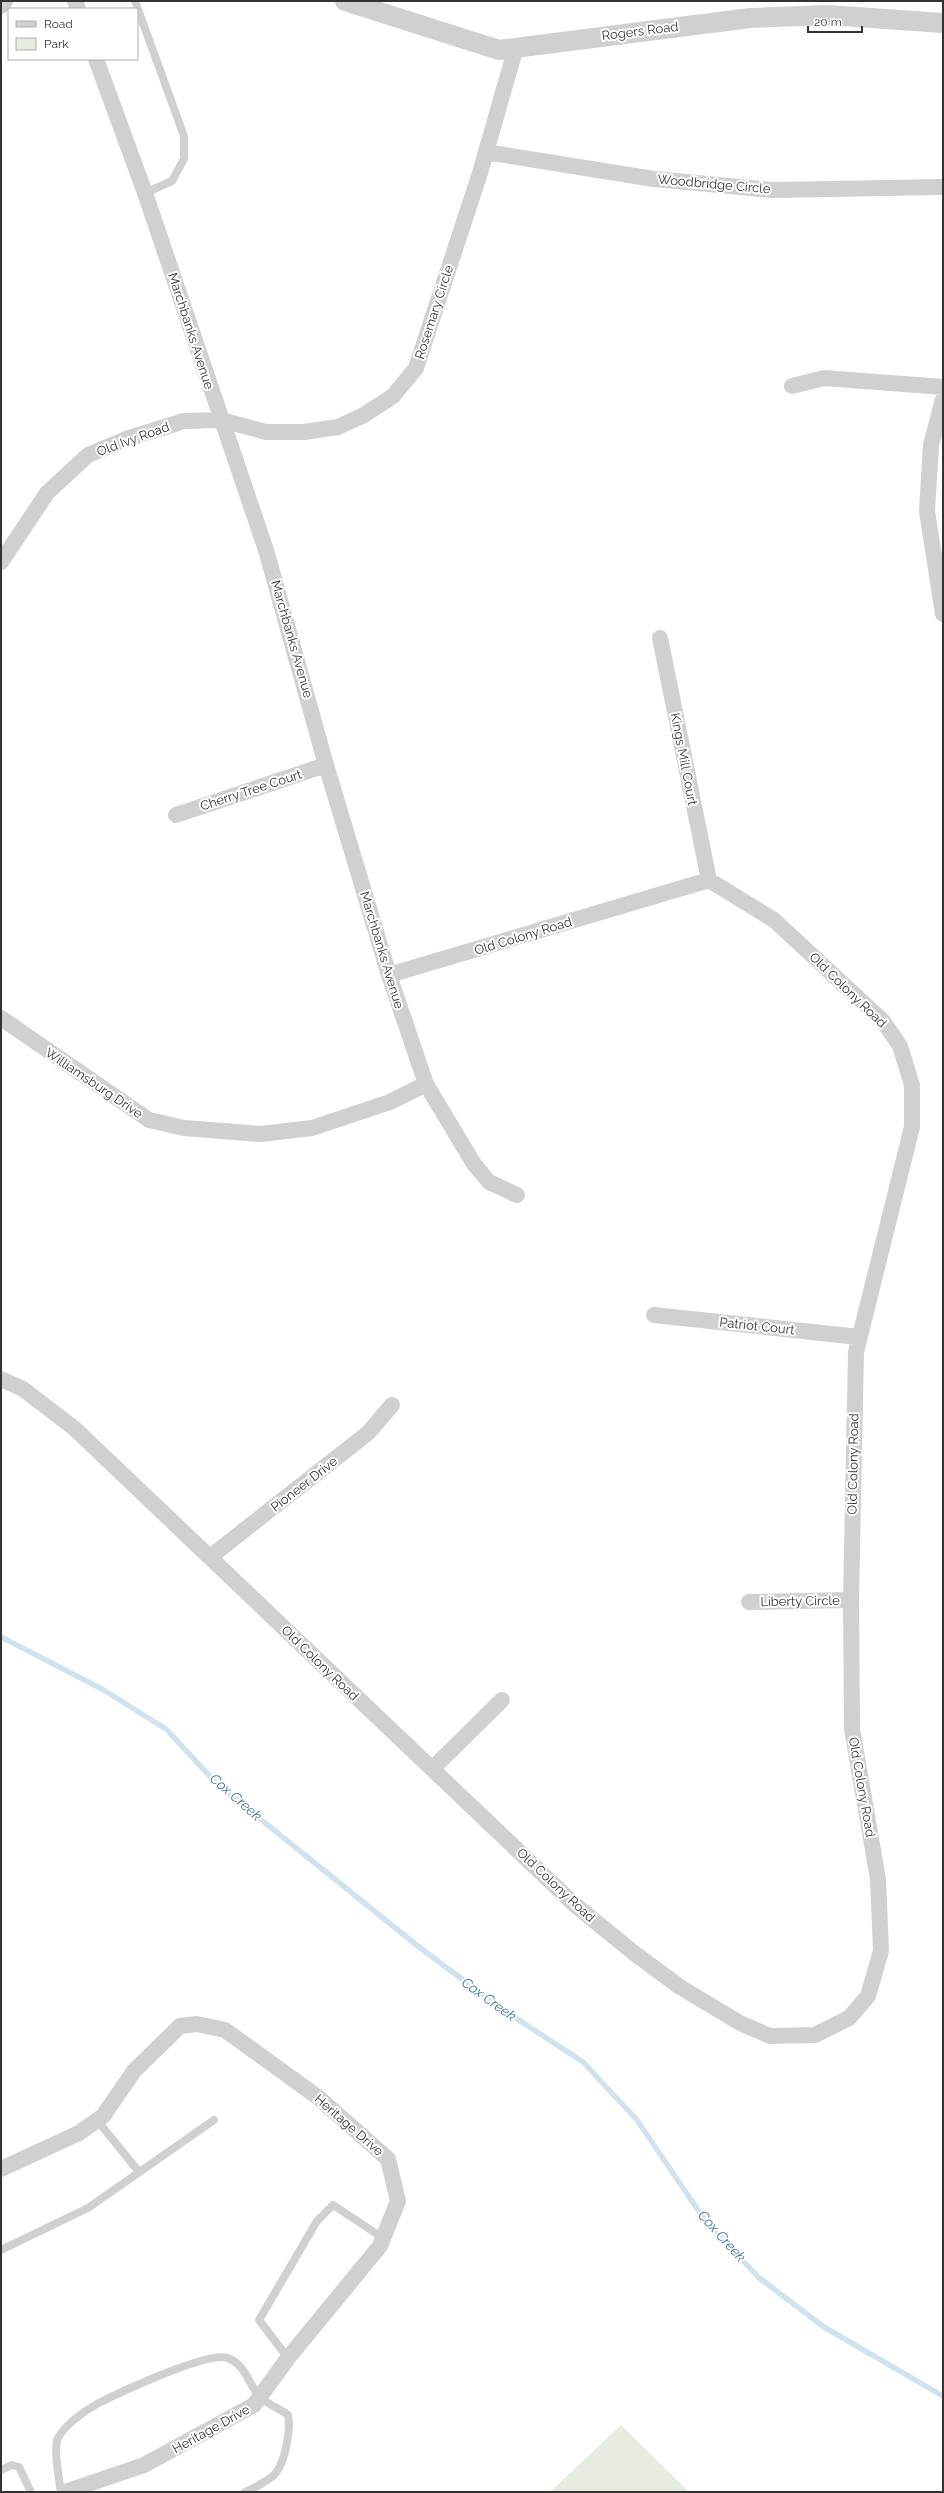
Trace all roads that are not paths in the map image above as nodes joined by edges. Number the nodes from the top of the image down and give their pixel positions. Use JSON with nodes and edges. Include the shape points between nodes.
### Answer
{"nodes":[{"id":1,"x":3,"y":1,"type":"edge"},
{"id":2,"x":345,"y":1,"type":"edge"},
{"id":3,"x":1,"y":4,"type":"edge"},
{"id":4,"x":138,"y":9,"type":"edge"},
{"id":5,"x":943,"y":23,"type":"edge"},
{"id":6,"x":516,"y":47,"type":"junction"},
{"id":7,"x":96,"y":60,"type":"edge"},
{"id":8,"x":486,"y":152,"type":"junction"},
{"id":9,"x":943,"y":187,"type":"edge"},
{"id":10,"x":145,"y":193,"type":"junction"},
{"id":11,"x":792,"y":386,"type":"dead end"},
{"id":12,"x":943,"y":387,"type":"edge"},
{"id":13,"x":943,"y":399,"type":"edge"},
{"id":14,"x":221,"y":420,"type":"junction"},
{"id":15,"x":1,"y":562,"type":"edge"},
{"id":16,"x":943,"y":614,"type":"edge"},
{"id":17,"x":660,"y":638,"type":"dead end"},
{"id":18,"x":326,"y":765,"type":"junction"},
{"id":19,"x":176,"y":815,"type":"dead end"},
{"id":20,"x":709,"y":880,"type":"junction"},
{"id":21,"x":389,"y":976,"type":"junction"},
{"id":22,"x":1,"y":1018,"type":"edge"},
{"id":23,"x":426,"y":1084,"type":"junction"},
{"id":24,"x":517,"y":1195,"type":"dead end"},
{"id":25,"x":654,"y":1315,"type":"dead end"},
{"id":26,"x":859,"y":1337,"type":"junction"},
{"id":27,"x":1,"y":1379,"type":"edge"},
{"id":28,"x":392,"y":1404,"type":"dead end"},
{"id":29,"x":210,"y":1557,"type":"junction"},
{"id":30,"x":852,"y":1600,"type":"junction"},
{"id":31,"x":749,"y":1602,"type":"dead end"},
{"id":32,"x":502,"y":1700,"type":"dead end"},
{"id":33,"x":432,"y":1769,"type":"junction"},
{"id":34,"x":97,"y":2120,"type":"junction"},
{"id":35,"x":214,"y":2120,"type":"dead end"},
{"id":36,"x":1,"y":2169,"type":"edge"},
{"id":37,"x":139,"y":2172,"type":"junction"},
{"id":38,"x":383,"y":2238,"type":"junction"},
{"id":39,"x":1,"y":2250,"type":"edge"},
{"id":40,"x":288,"y":2358,"type":"junction"},
{"id":41,"x":260,"y":2397,"type":"junction"},
{"id":42,"x":1,"y":2470,"type":"edge"},
{"id":43,"x":31,"y":2492,"type":"edge"},
{"id":44,"x":61,"y":2492,"type":"edge"},
{"id":45,"x":65,"y":2492,"type":"edge"},
{"id":46,"x":245,"y":2492,"type":"edge"}],
"edges":[{"from":1,"to":3,"type":"street"},
{"from":2,"to":6,"type":"street","name":"Rogers Road","via":[[499,50]]},
{"from":4,"to":10,"type":"lane","via":[[184,136],[184,159],[172,181]]},
{"from":5,"to":6,"type":"street","name":"Rogers Road","via":[[828,15],[750,18]]},
{"from":6,"to":8,"type":"street","name":"Rosemary Circle"},
{"from":7,"to":10,"type":"street","name":"Marchbanks Avenue"},
{"from":8,"to":9,"type":"street","name":"Woodbridge Circle","via":[[654,179],[772,190]]},
{"from":8,"to":14,"type":"street","name":"Rosemary Circle","via":[[416,368],[393,396],[364,415],[338,427],[304,432],[266,432]]},
{"from":10,"to":14,"type":"street","name":"Marchbanks Avenue"},
{"from":11,"to":12,"type":"street","via":[[824,378]]},
{"from":13,"to":16,"type":"street","via":[[931,445],[927,511]]},
{"from":14,"to":15,"type":"street","name":"Old Ivy Road","via":[[184,420],[126,439],[88,455],[47,493]]},
{"from":14,"to":18,"type":"street","name":"Marchbanks Avenue","via":[[266,550]]},
{"from":17,"to":20,"type":"street","name":"Kings Mill Court"},
{"from":18,"to":19,"type":"street","name":"Cherry Tree Court"},
{"from":18,"to":21,"type":"street","name":"Marchbanks Avenue"},
{"from":20,"to":21,"type":"street","name":"Old Colony Road"},
{"from":20,"to":26,"type":"street","name":"Old Colony Road","via":[[774,920],[883,1021],[900,1046],[908,1065],[912,1085],[912,1126]]},
{"from":21,"to":23,"type":"street","name":"Marchbanks Avenue"},
{"from":22,"to":23,"type":"street","name":"Williamsburg Drive","via":[[149,1120],[184,1128],[261,1134],[312,1128],[390,1102]]},
{"from":23,"to":24,"type":"street","name":"Marchbanks Avenue","via":[[474,1164],[489,1182]]},
{"from":25,"to":26,"type":"street","name":"Patriot Court"},
{"from":26,"to":30,"type":"street","name":"Old Colony Road","via":[[856,1352],[853,1446]]},
{"from":27,"to":29,"type":"street","name":"Old Colony Road","via":[[24,1389],[74,1428]]},
{"from":28,"to":29,"type":"street","name":"Pioneer Drive","via":[[368,1433]]},
{"from":29,"to":33,"type":"street","name":"Old Colony Road"},
{"from":30,"to":31,"type":"street","name":"Liberty Circle"},
{"from":30,"to":33,"type":"street","name":"Old Colony Road","via":[[852,1729],[878,1879],[881,1951],[868,1996],[848,2018],[815,2035],[770,2036],[740,2023],[680,1986],[634,1953],[574,1904]]},
{"from":32,"to":33,"type":"street"},
{"from":34,"to":36,"type":"street","name":"Heritage Drive","via":[[79,2133]]},
{"from":34,"to":37,"type":"lane"},
{"from":34,"to":38,"type":"street","name":"Heritage Drive","via":[[103,2116],[134,2072],[180,2026],[198,2024],[225,2030],[319,2098],[388,2159],[398,2201]]},
{"from":35,"to":37,"type":"lane"},
{"from":37,"to":39,"type":"lane","via":[[88,2208]]},
{"from":38,"to":40,"type":"street","name":"Heritage Drive","via":[[380,2246]]},
{"from":38,"to":40,"type":"lane","via":[[334,2205],[317,2221],[259,2320]]},
{"from":40,"to":41,"type":"street","name":"Heritage Drive"},
{"from":41,"to":44,"type":"lane","via":[[244,2369],[229,2358],[222,2357],[178,2369],[96,2405],[66,2428],[58,2439],[57,2463]]},
{"from":41,"to":45,"type":"street","name":"Heritage Drive","via":[[254,2405],[144,2465]]},
{"from":41,"to":46,"type":"lane","via":[[288,2416],[290,2427],[283,2457],[274,2475]]},
{"from":42,"to":43,"type":"lane","via":[[12,2465],[19,2467]]}]}
